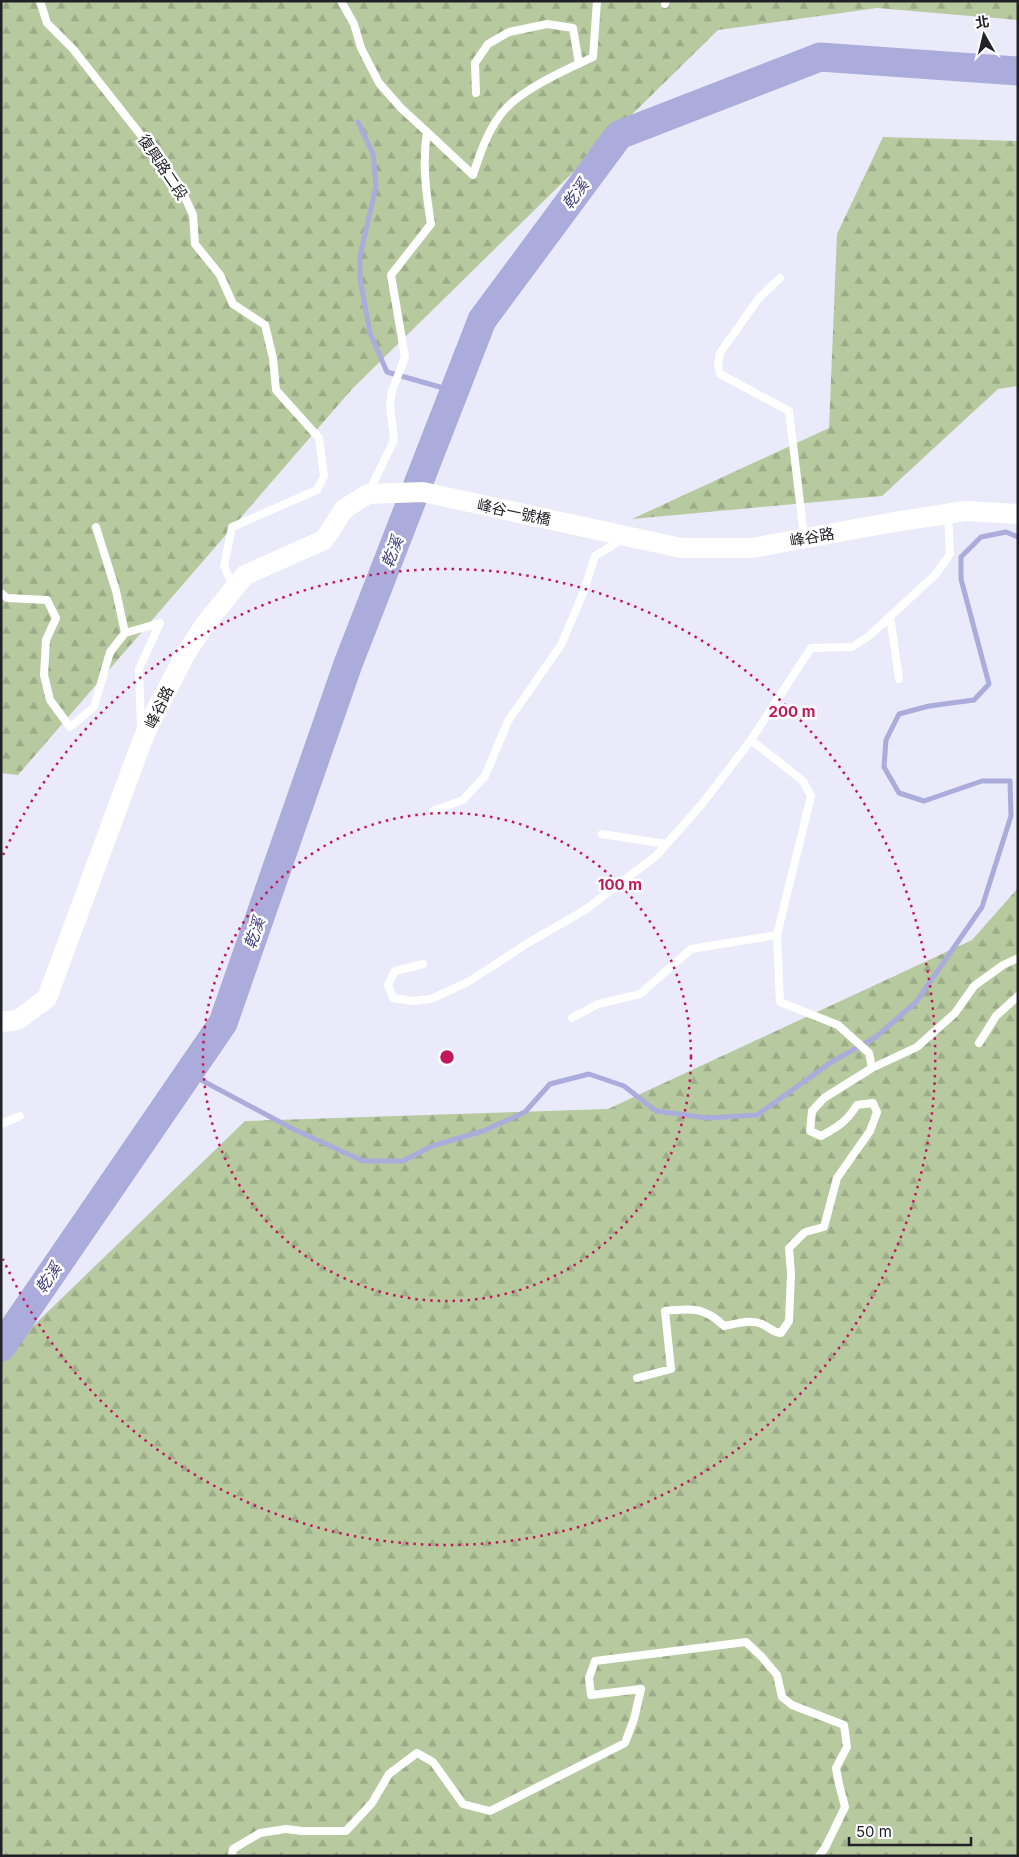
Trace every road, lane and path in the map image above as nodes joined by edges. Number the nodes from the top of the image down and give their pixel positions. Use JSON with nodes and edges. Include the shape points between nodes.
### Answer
{"nodes":[{"id":1,"x":40,"y":1,"type":"edge"},
{"id":2,"x":341,"y":1,"type":"edge"},
{"id":3,"x":597,"y":1,"type":"edge"},
{"id":4,"x":579,"y":64,"type":"junction"},
{"id":5,"x":476,"y":93,"type":"dead end"},
{"id":6,"x":427,"y":132,"type":"junction"},
{"id":7,"x":780,"y":278,"type":"dead end"},
{"id":8,"x":423,"y":492,"type":"joint"},
{"id":9,"x":369,"y":494,"type":"junction"},
{"id":10,"x":948,"y":514,"type":"junction"},
{"id":11,"x":1018,"y":514,"type":"edge"},
{"id":12,"x":96,"y":528,"type":"dead end"},
{"id":13,"x":606,"y":532,"type":"joint"},
{"id":14,"x":627,"y":536,"type":"junction"},
{"id":15,"x":804,"y":538,"type":"junction"},
{"id":16,"x":234,"y":589,"type":"junction"},
{"id":17,"x":1,"y":593,"type":"edge"},
{"id":18,"x":890,"y":616,"type":"junction"},
{"id":19,"x":126,"y":633,"type":"junction"},
{"id":20,"x":899,"y":679,"type":"dead end"},
{"id":21,"x":751,"y":740,"type":"junction"},
{"id":22,"x":141,"y":744,"type":"junction"},
{"id":23,"x":432,"y":810,"type":"dead end"},
{"id":24,"x":602,"y":834,"type":"dead end"},
{"id":25,"x":666,"y":844,"type":"junction"},
{"id":26,"x":777,"y":935,"type":"junction"},
{"id":27,"x":1018,"y":958,"type":"edge"},
{"id":28,"x":423,"y":964,"type":"dead end"},
{"id":29,"x":1018,"y":996,"type":"edge"},
{"id":30,"x":572,"y":1018,"type":"dead end"},
{"id":31,"x":1,"y":1022,"type":"edge"},
{"id":32,"x":979,"y":1043,"type":"dead end"},
{"id":33,"x":872,"y":1068,"type":"junction"},
{"id":34,"x":20,"y":1116,"type":"dead end"},
{"id":35,"x":1,"y":1124,"type":"edge"},
{"id":36,"x":637,"y":1378,"type":"dead end"},
{"id":37,"x":232,"y":1856,"type":"edge"},
{"id":38,"x":819,"y":1856,"type":"edge"}],
"edges":[{"from":1,"to":16,"type":"lane","name":"復興路二段","via":[[47,23],[73,49],[183,194],[193,215],[195,244],[220,275],[233,304],[264,325],[273,358],[276,390],[319,438],[324,476],[317,490],[232,527],[224,566]]},
{"from":2,"to":6,"type":"lane","via":[[379,83]]},
{"from":3,"to":4,"type":"lane","via":[[593,57]]},
{"from":4,"to":5,"type":"lane","via":[[573,28],[548,24],[509,32],[488,44],[475,63]]},
{"from":4,"to":6,"type":"lane","via":[[519,98],[501,114],[484,143],[473,174]]},
{"from":6,"to":9,"type":"lane","via":[[426,191],[431,224],[391,275],[405,357],[390,405],[394,440]]},
{"from":7,"to":15,"type":"lane","via":[[759,298],[720,352],[718,365],[720,374],[789,411]]},
{"from":8,"to":9,"type":"street","name":"峰谷路"},
{"from":8,"to":13,"type":"street","name":"峰谷一號橋"},
{"from":9,"to":16,"type":"street","name":"峰谷路","via":[[344,509],[324,540],[245,575]]},
{"from":10,"to":11,"type":"street","name":"峰谷路","via":[[965,511]]},
{"from":10,"to":15,"type":"street","name":"峰谷路"},
{"from":10,"to":18,"type":"lane","via":[[950,554],[936,574]]},
{"from":12,"to":19,"type":"lane"},
{"from":13,"to":14,"type":"street","name":"峰谷路"},
{"from":14,"to":15,"type":"street","name":"峰谷路","via":[[681,548],[752,548]]},
{"from":14,"to":23,"type":"lane","via":[[595,556],[561,645],[508,721],[485,776],[463,800]]},
{"from":16,"to":22,"type":"street","name":"峰谷路","via":[[186,653]]},
{"from":17,"to":19,"type":"lane","via":[[7,598],[46,600],[56,618],[46,640],[44,675],[50,700],[70,727],[94,707],[110,652]]},
{"from":18,"to":20,"type":"lane"},
{"from":18,"to":21,"type":"lane","via":[[852,647],[811,648]]},
{"from":19,"to":22,"type":"lane","via":[[160,623],[138,668]]},
{"from":21,"to":25,"type":"lane","via":[[702,804]]},
{"from":21,"to":26,"type":"lane","via":[[803,781],[810,796]]},
{"from":22,"to":31,"type":"street","name":"峰谷路","via":[[47,998],[18,1020]]},
{"from":24,"to":25,"type":"lane"},
{"from":25,"to":28,"type":"lane","via":[[656,856],[585,910],[468,982],[431,999],[393,998],[388,985],[395,971]]},
{"from":26,"to":30,"type":"lane","via":[[691,949],[640,994],[598,1004]]},
{"from":26,"to":33,"type":"lane","via":[[780,1002],[838,1025],[869,1053]]},
{"from":27,"to":33,"type":"lane","via":[[974,986],[955,1014],[917,1047]]},
{"from":29,"to":32,"type":"lane","via":[[996,1016]]},
{"from":33,"to":36,"type":"lane","via":[[824,1098],[812,1112],[810,1131],[821,1136],[839,1127],[858,1105],[873,1103],[877,1112],[870,1131],[837,1178],[824,1227],[805,1232],[789,1248],[789,1321],[781,1333],[749,1322],[724,1326],[700,1309],[665,1311],[671,1369]]},
{"from":34,"to":35,"type":"lane"},
{"from":37,"to":38,"type":"lane","via":[[233,1850],[260,1833],[286,1829],[346,1830],[372,1803],[389,1774],[417,1753],[433,1762],[463,1804],[490,1811],[625,1743],[641,1689],[591,1695],[588,1678],[595,1661],[746,1642],[778,1675],[782,1696],[792,1705],[844,1725],[847,1747],[836,1768],[845,1807]]}]}
